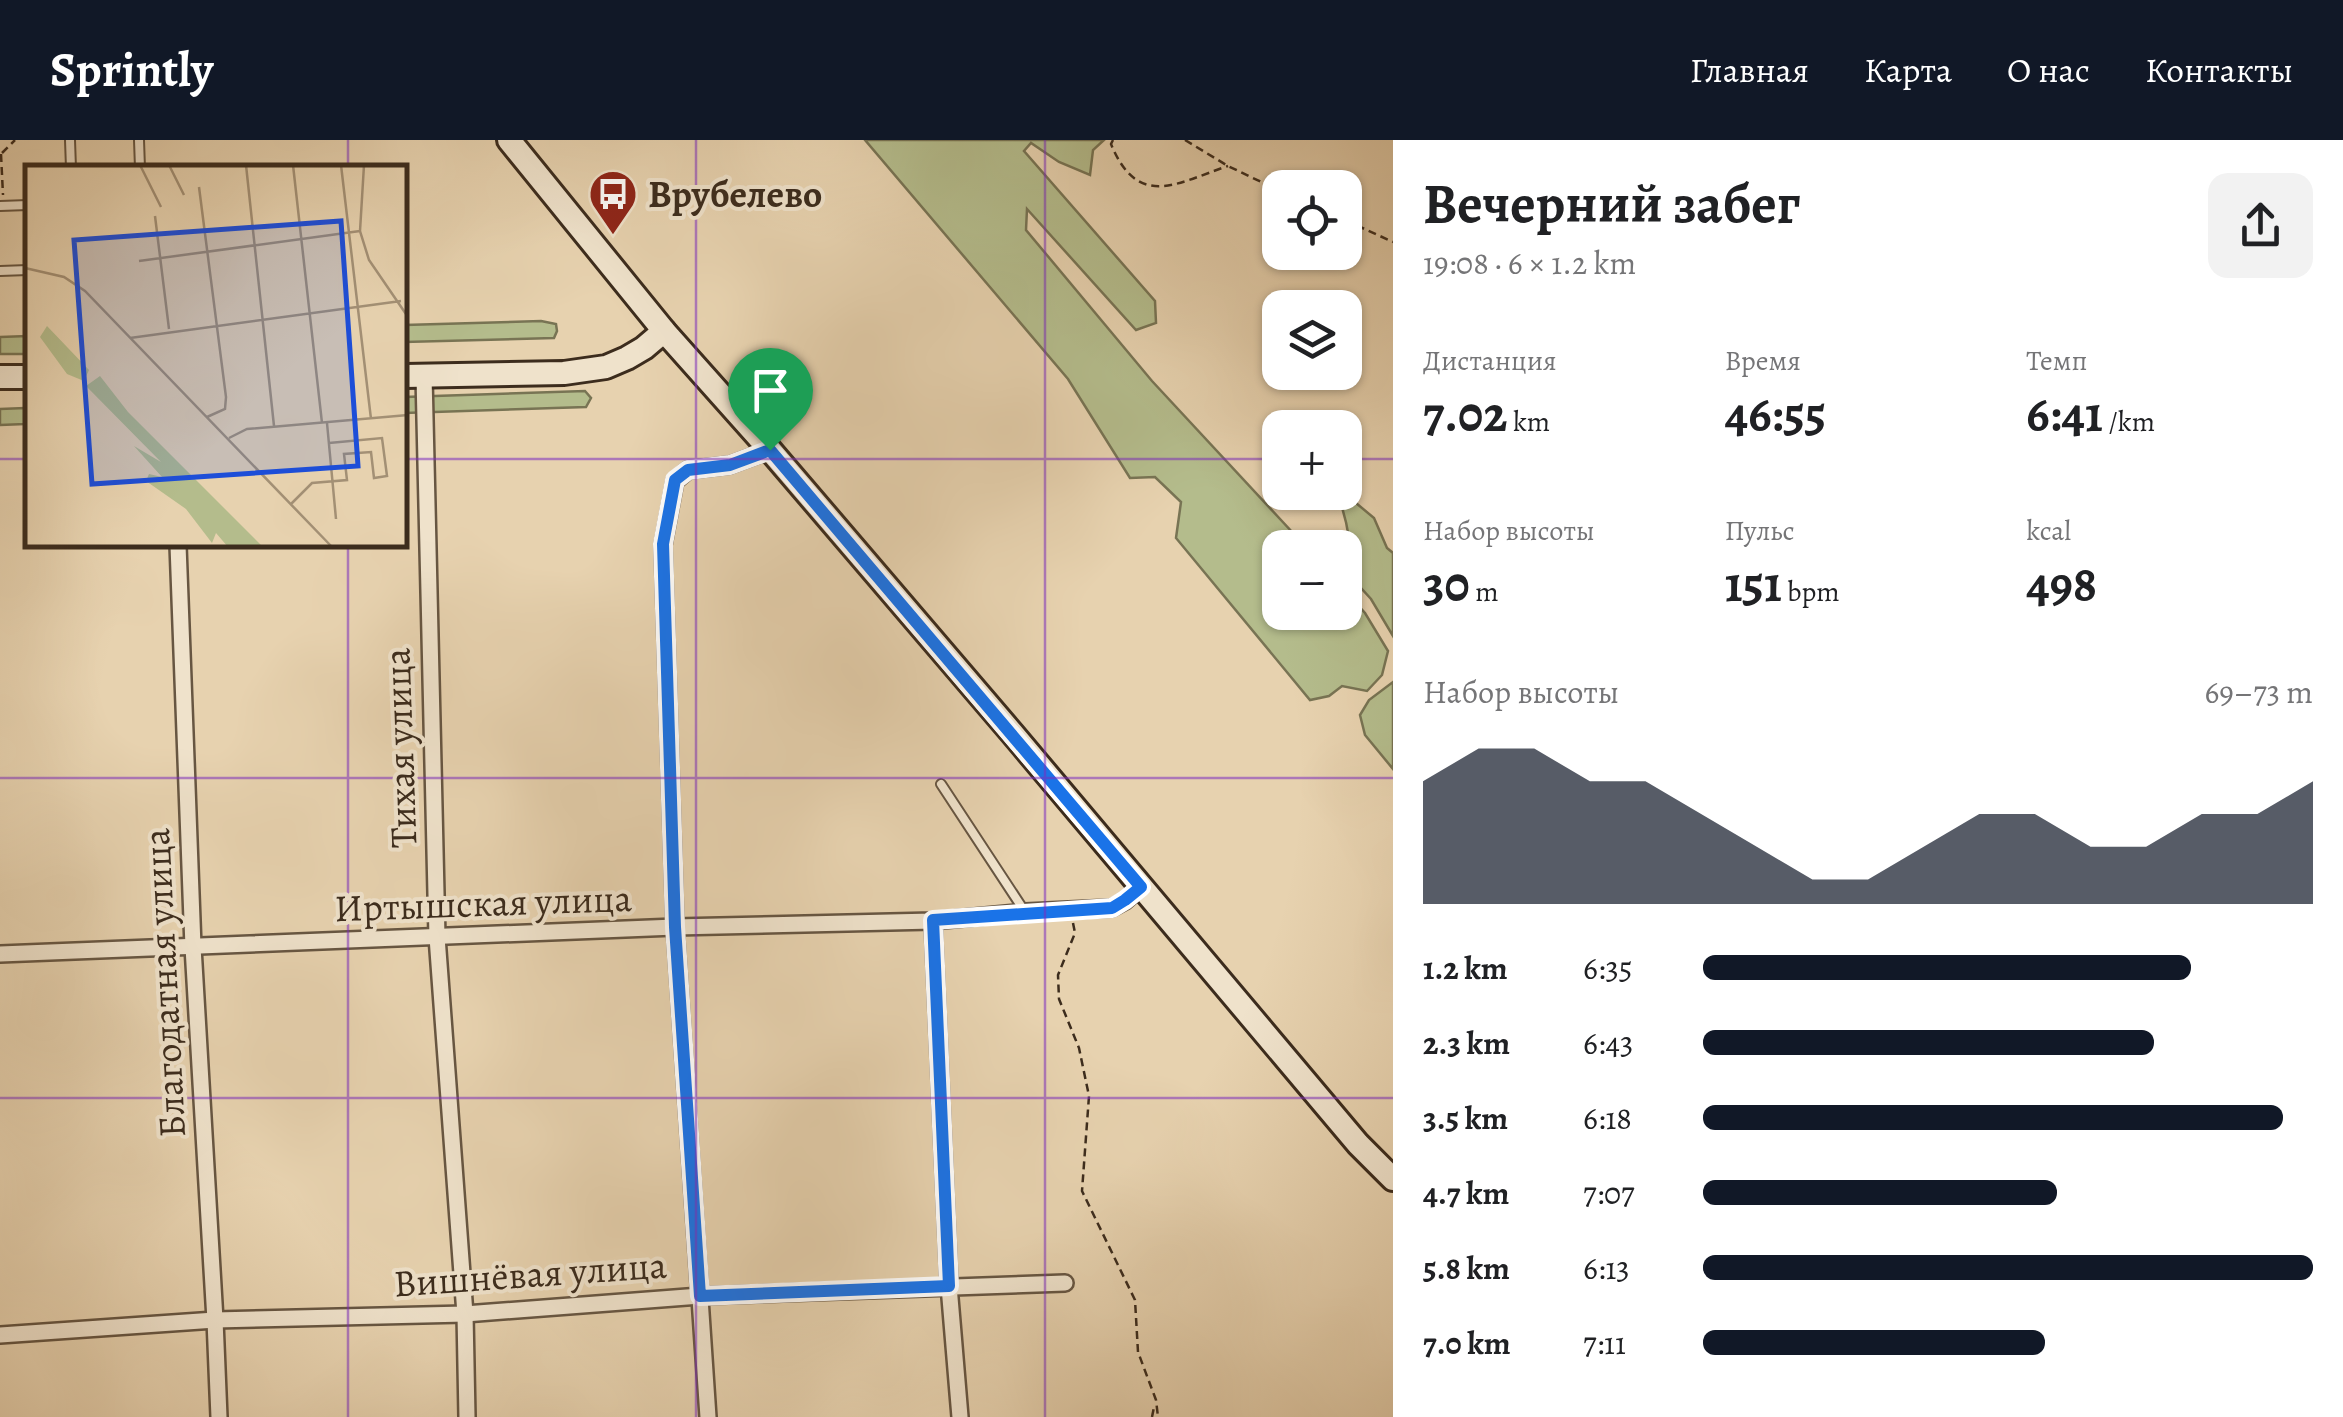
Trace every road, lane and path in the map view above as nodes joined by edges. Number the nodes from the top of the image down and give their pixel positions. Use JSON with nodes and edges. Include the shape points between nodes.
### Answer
{"nodes":[{"id":1,"x":14,"y":140,"type":"edge"},
{"id":2,"x":70,"y":140,"type":"edge"},
{"id":3,"x":139,"y":140,"type":"edge"},
{"id":4,"x":509,"y":140,"type":"edge"},
{"id":5,"x":1113,"y":140,"type":"edge"},
{"id":6,"x":1185,"y":140,"type":"edge"},
{"id":7,"x":0,"y":154,"type":"edge"},
{"id":8,"x":71,"y":165,"type":"edge"},
{"id":9,"x":140,"y":165,"type":"edge"},
{"id":10,"x":1228,"y":166,"type":"junction"},
{"id":11,"x":1262,"y":182,"type":"edge"},
{"id":12,"x":2,"y":206,"type":"edge"},
{"id":13,"x":1362,"y":228,"type":"edge"},
{"id":14,"x":1393,"y":242,"type":"edge"},
{"id":15,"x":25,"y":270,"type":"edge"},
{"id":16,"x":0,"y":271,"type":"edge"},
{"id":17,"x":664,"y":331,"type":"junction"},
{"id":18,"x":414,"y":376,"type":"edge"},
{"id":19,"x":770,"y":450,"type":"junction"},
{"id":20,"x":178,"y":548,"type":"edge"},
{"id":21,"x":941,"y":784,"type":"dead end"},
{"id":22,"x":1141,"y":887,"type":"junction"},
{"id":23,"x":1071,"y":910,"type":"junction"},
{"id":24,"x":1025,"y":912,"type":"junction"},
{"id":25,"x":933,"y":920,"type":"junction"},
{"id":26,"x":675,"y":927,"type":"junction"},
{"id":27,"x":437,"y":937,"type":"junction"},
{"id":28,"x":192,"y":947,"type":"junction"},
{"id":29,"x":0,"y":954,"type":"edge"},
{"id":30,"x":1393,"y":1179,"type":"edge"},
{"id":31,"x":1065,"y":1283,"type":"dead end"},
{"id":32,"x":949,"y":1286,"type":"junction"},
{"id":33,"x":700,"y":1296,"type":"junction"},
{"id":34,"x":464,"y":1314,"type":"junction"},
{"id":35,"x":216,"y":1320,"type":"junction"},
{"id":36,"x":0,"y":1335,"type":"edge"},
{"id":37,"x":1156,"y":1400,"type":"junction"},
{"id":38,"x":218,"y":1417,"type":"edge"},
{"id":39,"x":467,"y":1417,"type":"edge"},
{"id":40,"x":708,"y":1417,"type":"edge"},
{"id":41,"x":960,"y":1417,"type":"edge"},
{"id":42,"x":1152,"y":1417,"type":"edge"},
{"id":43,"x":1158,"y":1417,"type":"edge"}],
"edges":[{"from":1,"to":7,"type":"path"},
{"from":2,"to":8,"type":"lane"},
{"from":3,"to":9,"type":"lane"},
{"from":4,"to":17,"type":"street"},
{"from":5,"to":10,"type":"path","via":[[1118,162],[1148,186]]},
{"from":6,"to":10,"type":"path"},
{"from":7,"to":12,"type":"path"},
{"from":10,"to":11,"type":"path"},
{"from":13,"to":14,"type":"path"},
{"from":15,"to":16,"type":"lane"},
{"from":17,"to":18,"type":"street","via":[[606,367]]},
{"from":17,"to":19,"type":"street"},
{"from":18,"to":27,"type":"street","name":"Тихая улица"},
{"from":19,"to":22,"type":"street"},
{"from":19,"to":26,"type":"street","via":[[730,465],[688,470],[675,480],[663,544]]},
{"from":20,"to":28,"type":"street","name":"Благодатная улица"},
{"from":21,"to":24,"type":"lane"},
{"from":22,"to":23,"type":"street","name":"Иртышская улица","via":[[1112,908]]},
{"from":22,"to":30,"type":"street"},
{"from":23,"to":24,"type":"street","name":"Иртышская улица"},
{"from":23,"to":37,"type":"path","via":[[1075,933],[1058,975],[1089,1096],[1082,1191],[1135,1300],[1138,1352]]},
{"from":24,"to":25,"type":"street","name":"Иртышская улица"},
{"from":25,"to":26,"type":"street","name":"Иртышская улица"},
{"from":25,"to":32,"type":"street"},
{"from":26,"to":27,"type":"street","name":"Иртышская улица"},
{"from":26,"to":33,"type":"street"},
{"from":27,"to":28,"type":"street","name":"Иртышская улица"},
{"from":27,"to":34,"type":"street","name":"Тихая улица"},
{"from":28,"to":29,"type":"street","name":"Иртышская улица"},
{"from":28,"to":35,"type":"street","name":"Благодатная улица"},
{"from":31,"to":32,"type":"street","name":"Вишнёвая улица"},
{"from":32,"to":33,"type":"street","name":"Вишнёвая улица"},
{"from":32,"to":41,"type":"street"},
{"from":33,"to":34,"type":"street","name":"Вишнёвая улица"},
{"from":33,"to":40,"type":"street"},
{"from":34,"to":35,"type":"street","name":"Вишнёвая улица"},
{"from":34,"to":39,"type":"street","name":"Тихая улица"},
{"from":35,"to":36,"type":"street","name":"Вишнёвая улица"},
{"from":35,"to":38,"type":"street","name":"Благодатная улица"},
{"from":37,"to":42,"type":"path"},
{"from":37,"to":43,"type":"path"}]}
